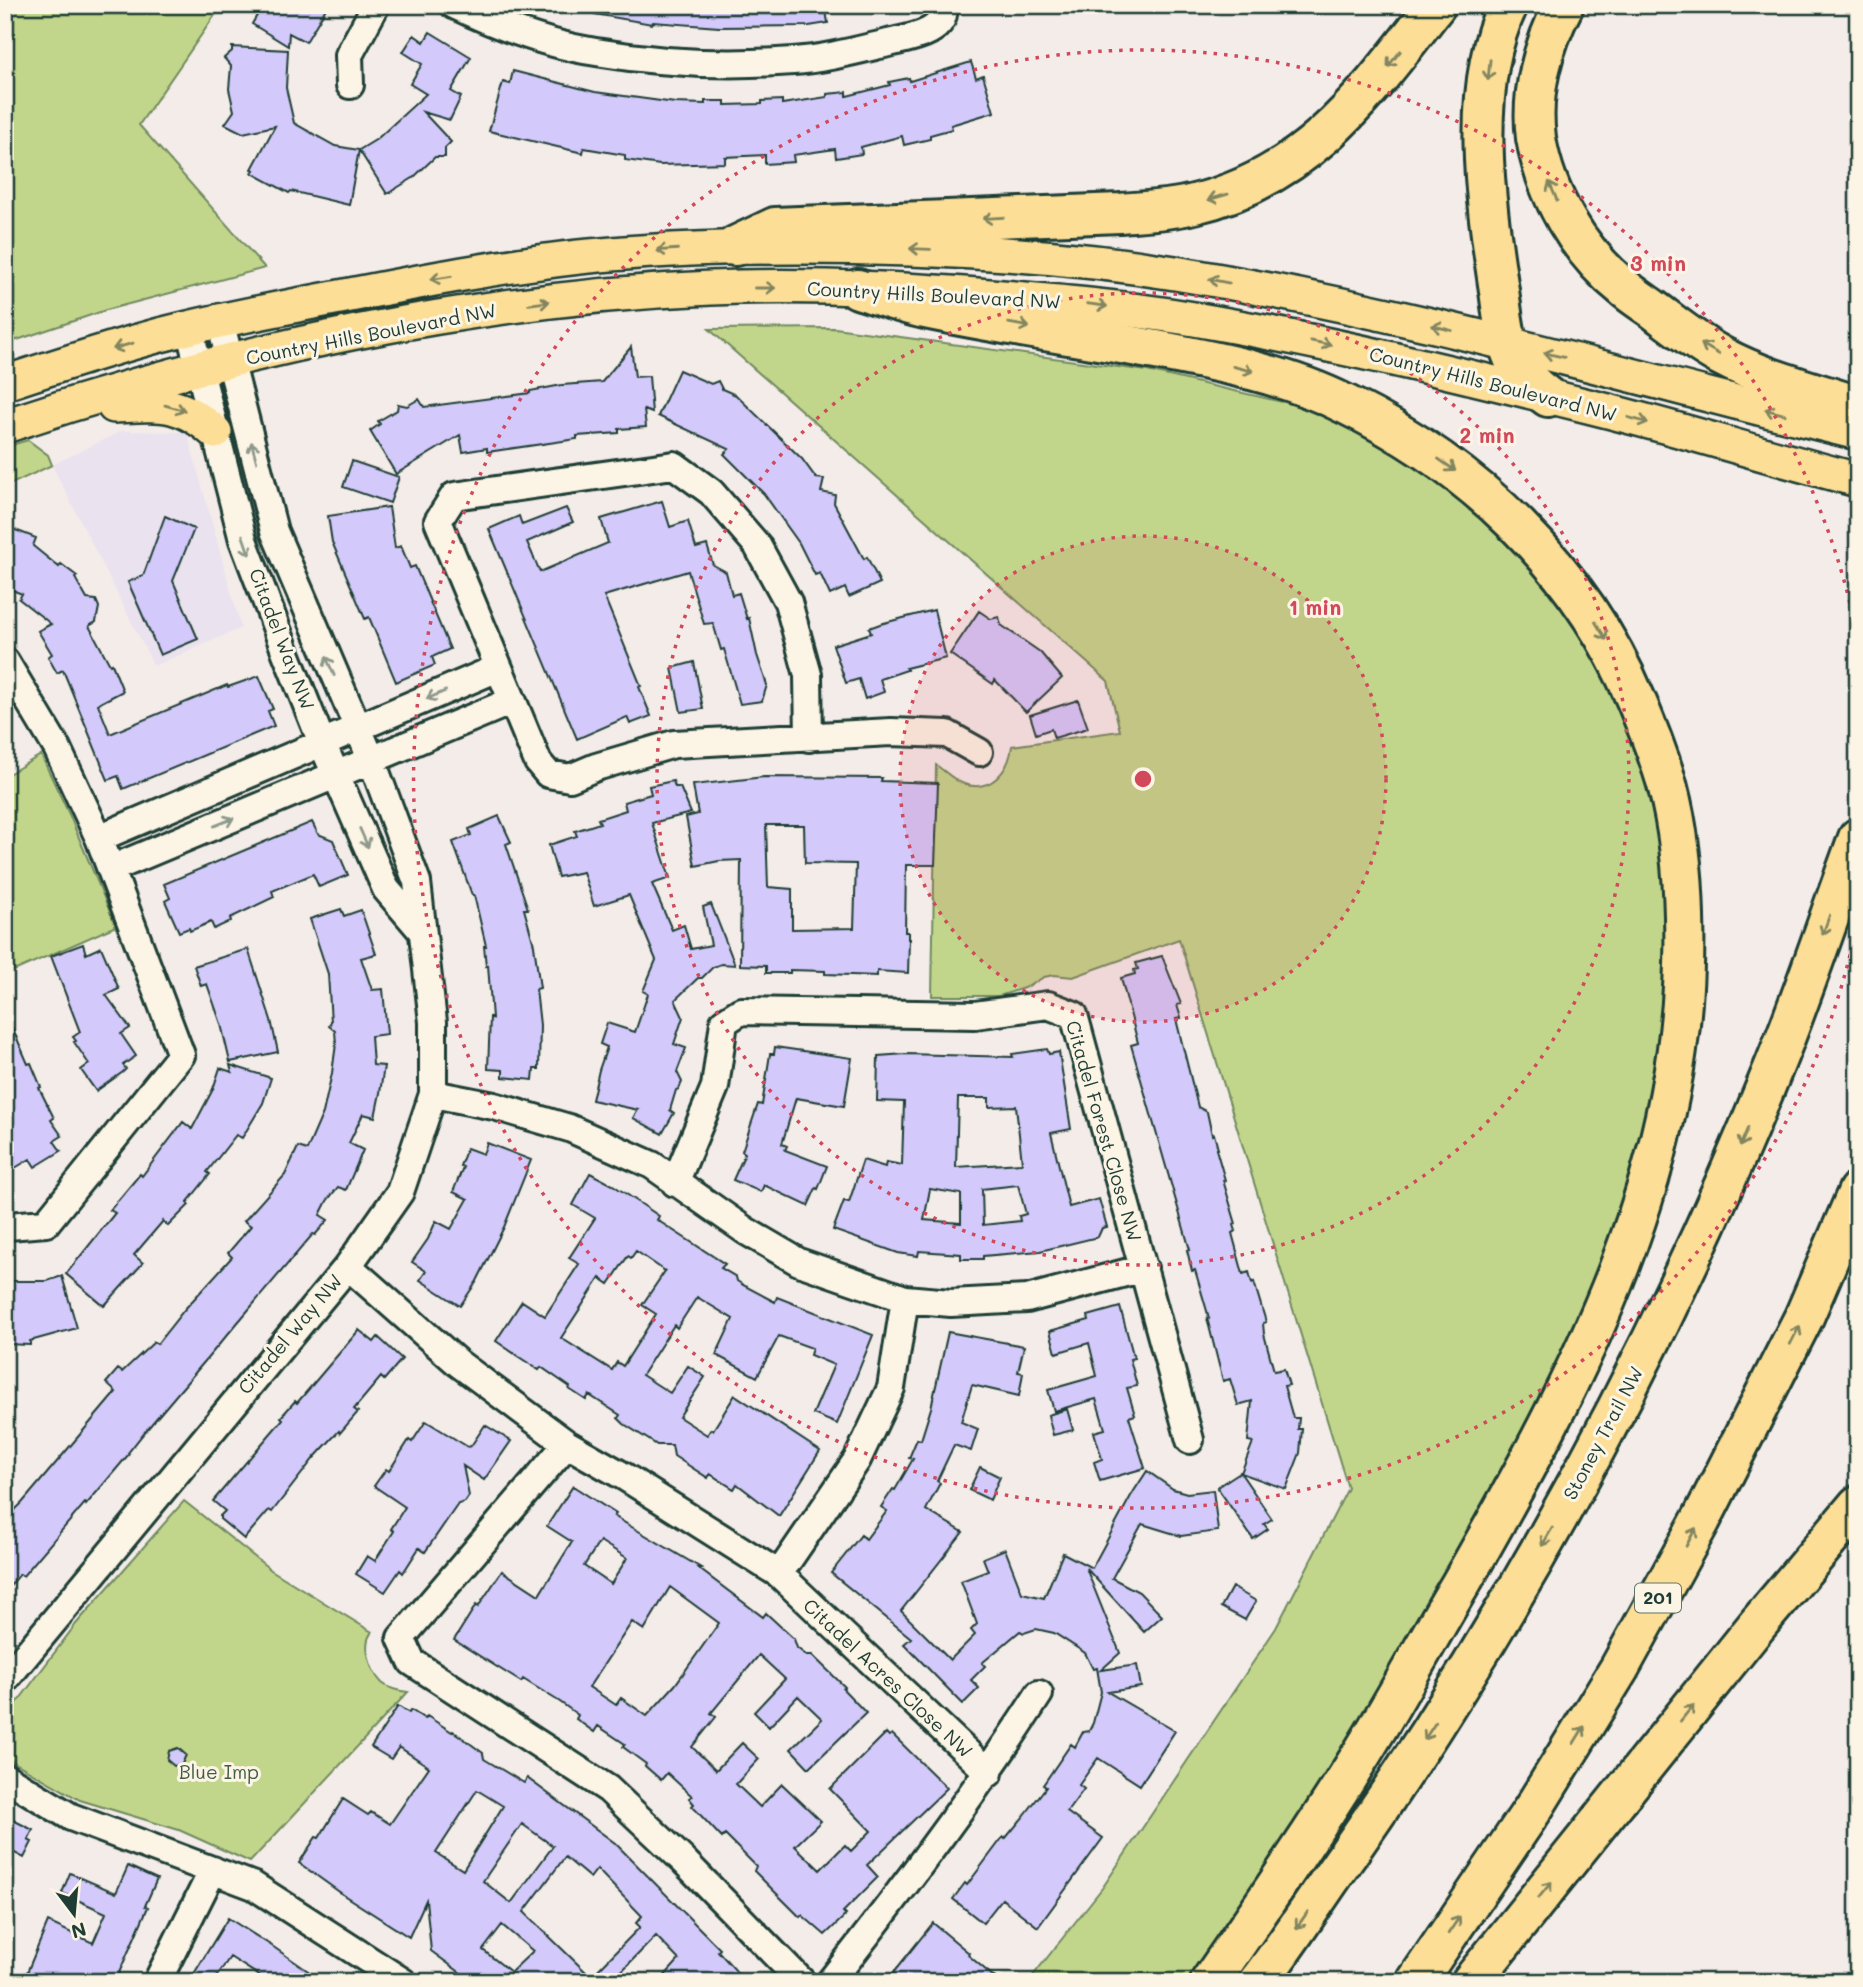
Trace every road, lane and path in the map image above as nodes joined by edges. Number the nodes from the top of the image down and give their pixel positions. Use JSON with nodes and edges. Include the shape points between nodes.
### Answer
{"nodes":[{"id":1,"x":376,"y":5,"type":"edge"},
{"id":2,"x":454,"y":5,"type":"edge"},
{"id":3,"x":943,"y":5,"type":"edge"},
{"id":4,"x":1436,"y":5,"type":"edge"},
{"id":5,"x":1508,"y":5,"type":"edge"},
{"id":6,"x":1564,"y":5,"type":"edge"},
{"id":7,"x":350,"y":85,"type":"dead end"},
{"id":8,"x":735,"y":246,"type":"junction"},
{"id":9,"x":858,"y":289,"type":"junction"},
{"id":10,"x":205,"y":325,"type":"junction"},
{"id":11,"x":1508,"y":344,"type":"junction"},
{"id":12,"x":231,"y":362,"type":"junction"},
{"id":13,"x":199,"y":369,"type":"junction"},
{"id":14,"x":5,"y":383,"type":"edge"},
{"id":15,"x":1548,"y":397,"type":"junction"},
{"id":16,"x":59,"y":408,"type":"junction"},
{"id":17,"x":1852,"y":423,"type":"edge"},
{"id":18,"x":5,"y":426,"type":"edge"},
{"id":19,"x":215,"y":432,"type":"junction"},
{"id":20,"x":1851,"y":478,"type":"edge"},
{"id":21,"x":5,"y":661,"type":"edge"},
{"id":22,"x":498,"y":668,"type":"junction"},
{"id":23,"x":512,"y":701,"type":"junction"},
{"id":24,"x":358,"y":728,"type":"junction"},
{"id":25,"x":809,"y":738,"type":"junction"},
{"id":26,"x":322,"y":743,"type":"junction"},
{"id":27,"x":979,"y":752,"type":"dead end"},
{"id":28,"x":372,"y":761,"type":"junction"},
{"id":29,"x":336,"y":776,"type":"junction"},
{"id":30,"x":99,"y":838,"type":"junction"},
{"id":31,"x":1858,"y":838,"type":"edge"},
{"id":32,"x":111,"y":869,"type":"junction"},
{"id":33,"x":421,"y":930,"type":"junction"},
{"id":34,"x":433,"y":1094,"type":"junction"},
{"id":35,"x":676,"y":1184,"type":"junction"},
{"id":36,"x":1858,"y":1191,"type":"edge"},
{"id":37,"x":5,"y":1223,"type":"edge"},
{"id":38,"x":348,"y":1266,"type":"junction"},
{"id":39,"x":1144,"y":1268,"type":"junction"},
{"id":40,"x":905,"y":1299,"type":"junction"},
{"id":41,"x":1190,"y":1440,"type":"dead end"},
{"id":42,"x":567,"y":1444,"type":"junction"},
{"id":43,"x":1858,"y":1505,"type":"edge"},
{"id":44,"x":779,"y":1574,"type":"junction"},
{"id":45,"x":5,"y":1680,"type":"edge"},
{"id":46,"x":1039,"y":1694,"type":"dead end"},
{"id":47,"x":989,"y":1773,"type":"junction"},
{"id":48,"x":5,"y":1777,"type":"edge"},
{"id":49,"x":213,"y":1870,"type":"junction"},
{"id":50,"x":157,"y":1982,"type":"edge"},
{"id":51,"x":403,"y":1982,"type":"edge"},
{"id":52,"x":802,"y":1982,"type":"edge"},
{"id":53,"x":830,"y":1982,"type":"edge"},
{"id":54,"x":1210,"y":1982,"type":"edge"},
{"id":55,"x":1258,"y":1982,"type":"edge"},
{"id":56,"x":1416,"y":1982,"type":"edge"},
{"id":57,"x":1471,"y":1982,"type":"edge"}],
"edges":[{"from":1,"to":7,"type":"street","via":[[349,55]]},
{"from":2,"to":3,"type":"street","via":[[532,36],[593,52],[720,63],[795,61],[921,35],[936,27]]},
{"from":4,"to":8,"type":"highway","one_way":true,"via":[[1357,105],[1324,137],[1282,169],[1231,194],[1120,213],[775,227]]},
{"from":5,"to":11,"type":"highway","one_way":true,"via":[[1490,57],[1483,142]]},
{"from":17,"to":6,"type":"highway","one_way":true,"via":[[1679,330],[1622,287],[1577,237],[1546,176],[1536,138],[1539,69],[1550,31]]},
{"from":8,"to":10,"type":"main road","name":"Country Hills Boulevard NW","one_way":true,"via":[[564,259],[436,278]]},
{"from":11,"to":8,"type":"main road","name":"Country Hills Boulevard NW","one_way":true,"via":[[1376,312],[1172,272],[978,251]]},
{"from":12,"to":9,"type":"main road","name":"Country Hills Boulevard NW","one_way":true,"via":[[444,317],[586,298],[716,288]]},
{"from":9,"to":15,"type":"main road","name":"Country Hills Boulevard NW","one_way":true,"via":[[1078,303],[1191,319],[1393,358]]},
{"from":9,"to":54,"type":"highway","one_way":true,"via":[[920,308],[1195,357],[1285,379],[1345,404],[1413,442],[1497,504],[1580,598],[1630,687],[1668,787],[1683,888],[1683,999],[1659,1146],[1614,1286],[1541,1438],[1375,1731]]},
{"from":10,"to":12,"type":"street","name":"Citadel Way NW"},
{"from":10,"to":13,"type":"street","name":"Citadel Way NW"},
{"from":10,"to":14,"type":"main road","name":"Country Hills Boulevard NW","one_way":true},
{"from":11,"to":15,"type":"highway","via":[[1527,379]]},
{"from":17,"to":11,"type":"main road","name":"Country Hills Boulevard NW","one_way":true},
{"from":12,"to":13,"type":"main road","name":"Country Hills Boulevard NW"},
{"from":24,"to":12,"type":"street","name":"Citadel Way NW","one_way":true,"via":[[274,531]]},
{"from":13,"to":16,"type":"main road","name":"Country Hills Boulevard NW"},
{"from":13,"to":19,"type":"street","name":"Citadel Way NW"},
{"from":15,"to":20,"type":"main road","name":"Country Hills Boulevard NW","one_way":true},
{"from":16,"to":18,"type":"main road","name":"Country Hills Boulevard NW"},
{"from":16,"to":19,"type":"main road","one_way":true,"via":[[173,406]]},
{"from":19,"to":26,"type":"street","name":"Citadel Way NW","one_way":true,"via":[[243,540]]},
{"from":21,"to":30,"type":"street","via":[[57,748]]},
{"from":22,"to":23,"type":"street"},
{"from":22,"to":24,"type":"street","one_way":true},
{"from":22,"to":25,"type":"street","via":[[438,521],[454,496],[674,465],[711,492],[757,545],[788,602],[808,675]]},
{"from":23,"to":25,"type":"street","via":[[538,762],[548,774],[570,778],[674,744]]},
{"from":23,"to":28,"type":"street"},
{"from":24,"to":26,"type":"street"},
{"from":24,"to":28,"type":"street","name":"Citadel Way NW"},
{"from":25,"to":27,"type":"street","via":[[891,732],[947,734]]},
{"from":26,"to":29,"type":"street","name":"Citadel Way NW"},
{"from":26,"to":30,"type":"street"},
{"from":28,"to":29,"type":"street"},
{"from":28,"to":33,"type":"street","name":"Citadel Way NW","via":[[417,882]]},
{"from":32,"to":29,"type":"street","one_way":true},
{"from":29,"to":33,"type":"street","name":"Citadel Way NW","one_way":true,"via":[[386,889]]},
{"from":30,"to":32,"type":"street"},
{"from":31,"to":55,"type":"highway","name":"Stoney Trail NW","one_way":true,"via":[[1730,1170],[1650,1345],[1578,1483],[1481,1653],[1395,1787]]},
{"from":32,"to":37,"type":"street","via":[[181,1055],[46,1223]]},
{"from":33,"to":34,"type":"street","name":"Citadel Way NW","via":[[433,1023]]},
{"from":34,"to":35,"type":"street","name":"Citadel Forest Close NW","via":[[569,1128],[652,1165]]},
{"from":34,"to":38,"type":"street","name":"Citadel Way NW","via":[[400,1192]]},
{"from":35,"to":39,"type":"street","name":"Citadel Forest Close NW","via":[[715,1087],[724,1022],[741,1011],[975,1015],[1048,1004],[1074,1015]]},
{"from":35,"to":40,"type":"street","name":"Citadel Forest Close NW","via":[[799,1262]]},
{"from":56,"to":36,"type":"highway","number":"201","one_way":true,"via":[[1534,1809],[1619,1670],[1804,1317]]},
{"from":38,"to":42,"type":"street","name":"Citadel Acres Close NW","via":[[458,1363]]},
{"from":38,"to":45,"type":"street","name":"Citadel Way NW"},
{"from":39,"to":40,"type":"street","name":"Citadel Forest Close NW","via":[[1027,1299],[951,1303]]},
{"from":39,"to":41,"type":"street"},
{"from":40,"to":44,"type":"street","via":[[891,1388],[857,1460]]},
{"from":42,"to":44,"type":"street","name":"Citadel Acres Close NW"},
{"from":42,"to":52,"type":"street","via":[[401,1639],[412,1662],[608,1789]]},
{"from":57,"to":43,"type":"highway","one_way":true},
{"from":44,"to":47,"type":"street","name":"Citadel Acres Close NW"},
{"from":46,"to":47,"type":"street"},
{"from":47,"to":53,"type":"street","name":"Citadel Acres Close NW"},
{"from":48,"to":49,"type":"street","via":[[71,1817]]},
{"from":49,"to":50,"type":"street"},
{"from":49,"to":51,"type":"street","via":[[254,1886]]}]}
